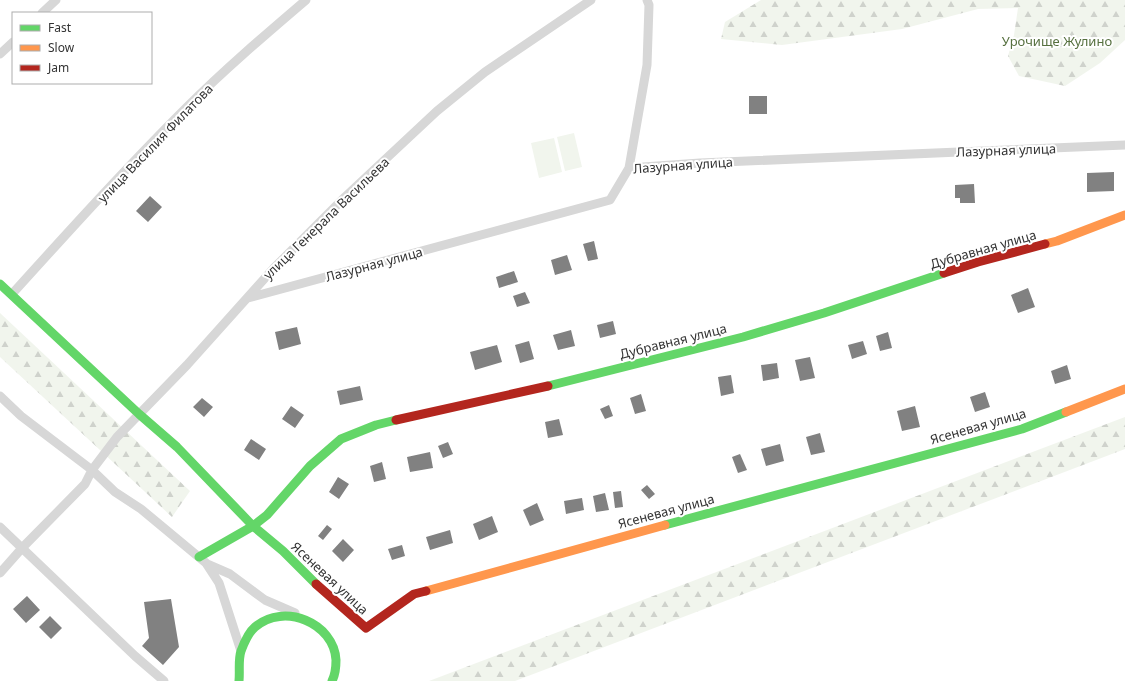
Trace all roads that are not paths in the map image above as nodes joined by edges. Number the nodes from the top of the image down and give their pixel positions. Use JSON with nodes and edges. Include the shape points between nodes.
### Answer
{"nodes":[{"id":1,"x":56,"y":0,"type":"edge"},
{"id":2,"x":306,"y":0,"type":"edge"},
{"id":3,"x":591,"y":0,"type":"edge"},
{"id":4,"x":647,"y":0,"type":"edge"},
{"id":5,"x":43,"y":12,"type":"edge"},
{"id":6,"x":12,"y":43,"type":"edge"},
{"id":7,"x":0,"y":54,"type":"edge"},
{"id":8,"x":1125,"y":145,"type":"edge"},
{"id":9,"x":629,"y":168,"type":"junction"},
{"id":10,"x":1125,"y":215,"type":"edge"},
{"id":11,"x":0,"y":284,"type":"edge"},
{"id":12,"x":12,"y":294,"type":"junction"},
{"id":13,"x":248,"y":298,"type":"junction"},
{"id":14,"x":1125,"y":389,"type":"edge"},
{"id":15,"x":0,"y":396,"type":"edge"},
{"id":16,"x":139,"y":414,"type":"junction"},
{"id":17,"x":92,"y":470,"type":"junction"},
{"id":18,"x":254,"y":526,"type":"junction"},
{"id":19,"x":0,"y":527,"type":"edge"},
{"id":20,"x":23,"y":547,"type":"junction"},
{"id":21,"x":203,"y":560,"type":"junction"},
{"id":22,"x":0,"y":573,"type":"edge"},
{"id":23,"x":305,"y":618,"type":"junction"},
{"id":24,"x":241,"y":651,"type":"junction"},
{"id":25,"x":336,"y":662,"type":"junction"},
{"id":26,"x":342,"y":675,"type":"dead end"},
{"id":27,"x":164,"y":681,"type":"edge"},
{"id":28,"x":239,"y":681,"type":"edge"},
{"id":29,"x":332,"y":681,"type":"edge"}],
"edges":[{"from":1,"to":5,"type":"street"},
{"from":2,"to":12,"type":"street","name":"улица Василия Филатова","via":[[188,106]]},
{"from":3,"to":13,"type":"street","name":"улица Генерала Васильева","via":[[485,72],[438,112],[345,197],[274,268]]},
{"from":4,"to":9,"type":"street","via":[[647,65]]},
{"from":6,"to":7,"type":"street"},
{"from":8,"to":9,"type":"street","name":"Лазурная улица"},
{"from":9,"to":13,"type":"street","name":"Лазурная улица","via":[[610,200]]},
{"from":10,"to":18,"type":"street","name":"Дубравная улица","via":[[1057,241],[978,262],[743,337],[376,425],[341,439],[310,466]]},
{"from":11,"to":12,"type":"street"},
{"from":12,"to":16,"type":"street"},
{"from":13,"to":16,"type":"street","name":"улица Генерала Васильева"},
{"from":14,"to":18,"type":"street","name":"Ясеневая улица","via":[[1022,428],[414,594],[366,628]]},
{"from":15,"to":17,"type":"street","via":[[21,416]]},
{"from":16,"to":17,"type":"street","name":"улица Генерала Васильева","via":[[117,437]]},
{"from":16,"to":18,"type":"street","via":[[177,447]]},
{"from":17,"to":20,"type":"street","name":"улица Генерала Васильева","via":[[85,484]]},
{"from":17,"to":21,"type":"street","via":[[115,492],[141,509]]},
{"from":18,"to":21,"type":"street","name":"Дубравная улица","via":[[213,548]]},
{"from":19,"to":20,"type":"street"},
{"from":20,"to":22,"type":"street","name":"улица Генерала Васильева"},
{"from":20,"to":27,"type":"street"},
{"from":21,"to":23,"type":"street","via":[[230,574],[265,600]]},
{"from":21,"to":24,"type":"street","via":[[219,583]]},
{"from":23,"to":24,"type":"street","via":[[289,615],[271,617],[254,628]]},
{"from":23,"to":25,"type":"street","via":[[320,627],[327,635],[335,650]]},
{"from":24,"to":28,"type":"street"},
{"from":25,"to":26,"type":"street"},
{"from":25,"to":29,"type":"street"}]}
